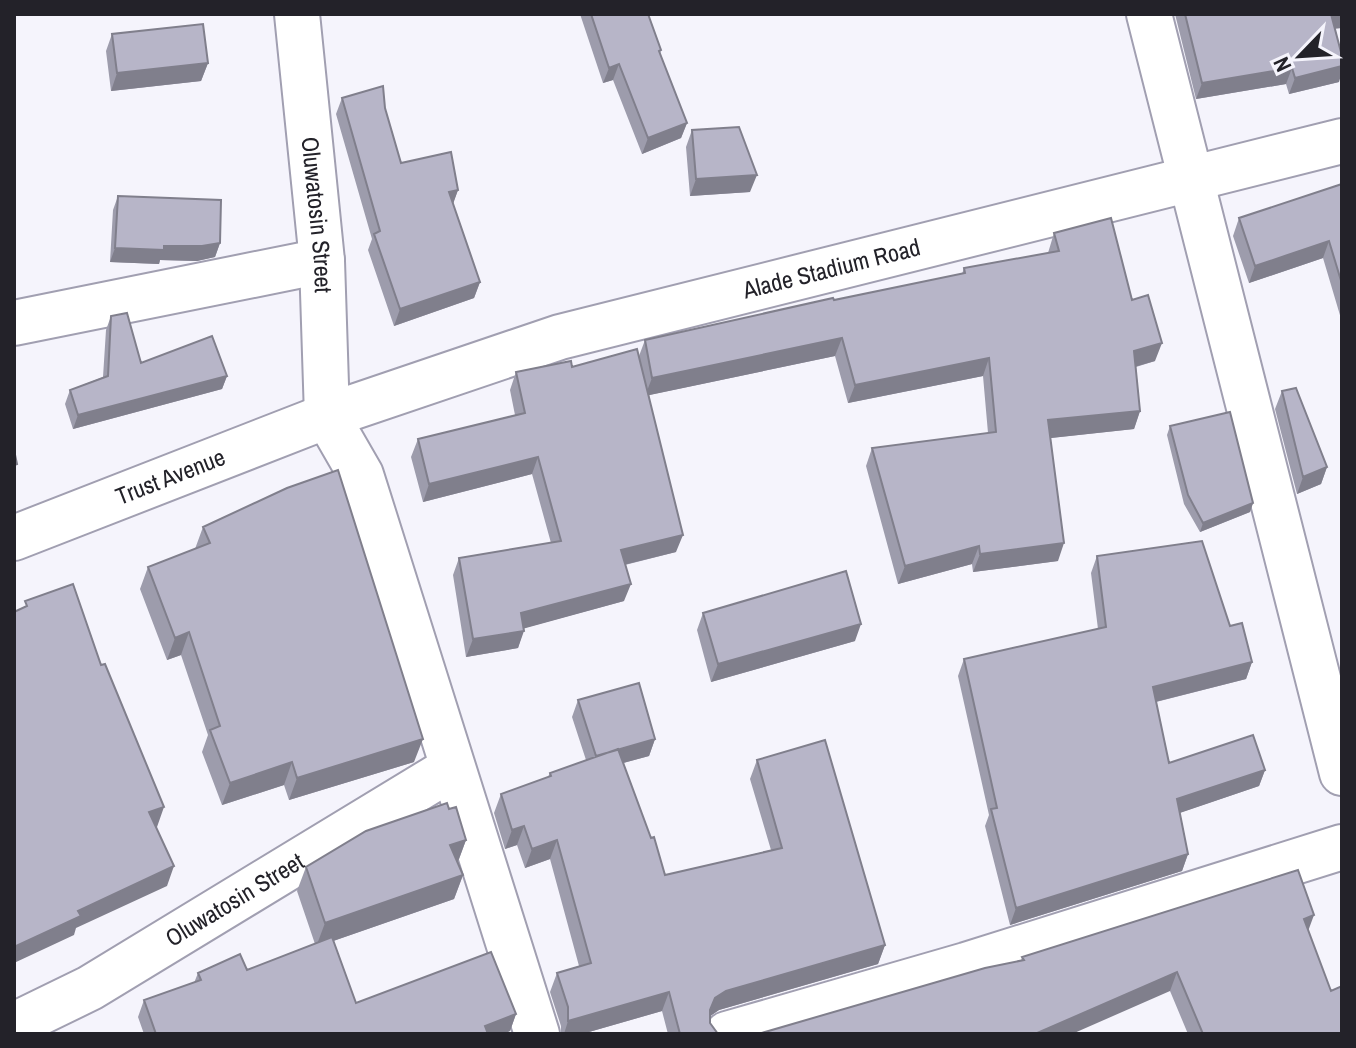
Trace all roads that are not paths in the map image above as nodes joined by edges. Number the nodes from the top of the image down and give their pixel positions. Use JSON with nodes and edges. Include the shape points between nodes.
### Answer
{"nodes":[{"id":1,"x":297,"y":14,"type":"edge"},
{"id":2,"x":1149,"y":14,"type":"edge"},
{"id":3,"x":1342,"y":141,"type":"edge"},
{"id":4,"x":1193,"y":180,"type":"junction"},
{"id":5,"x":322,"y":261,"type":"junction"},
{"id":6,"x":14,"y":323,"type":"edge"},
{"id":7,"x":327,"y":416,"type":"junction"},
{"id":8,"x":14,"y":538,"type":"edge"},
{"id":9,"x":452,"y":768,"type":"junction"},
{"id":10,"x":1342,"y":773,"type":"edge"},
{"id":11,"x":1342,"y":847,"type":"edge"},
{"id":12,"x":14,"y":1025,"type":"edge"},
{"id":13,"x":537,"y":1034,"type":"edge"},
{"id":14,"x":727,"y":1034,"type":"edge"}],
"edges":[{"from":1,"to":5,"type":"street","name":"Oluwatosin Street"},
{"from":2,"to":4,"type":"street"},
{"from":3,"to":4,"type":"street","name":"Alade Stadium Road"},
{"from":4,"to":7,"type":"street","name":"Alade Stadium Road","via":[[560,337]]},
{"from":4,"to":10,"type":"street"},
{"from":5,"to":6,"type":"street"},
{"from":5,"to":7,"type":"street","name":"Oluwatosin Street"},
{"from":7,"to":8,"type":"street","name":"Trust Avenue"},
{"from":7,"to":9,"type":"street","via":[[361,475]]},
{"from":9,"to":12,"type":"street","name":"Oluwatosin Street","via":[[90,988]]},
{"from":9,"to":13,"type":"street"},
{"from":11,"to":14,"type":"street"}]}
